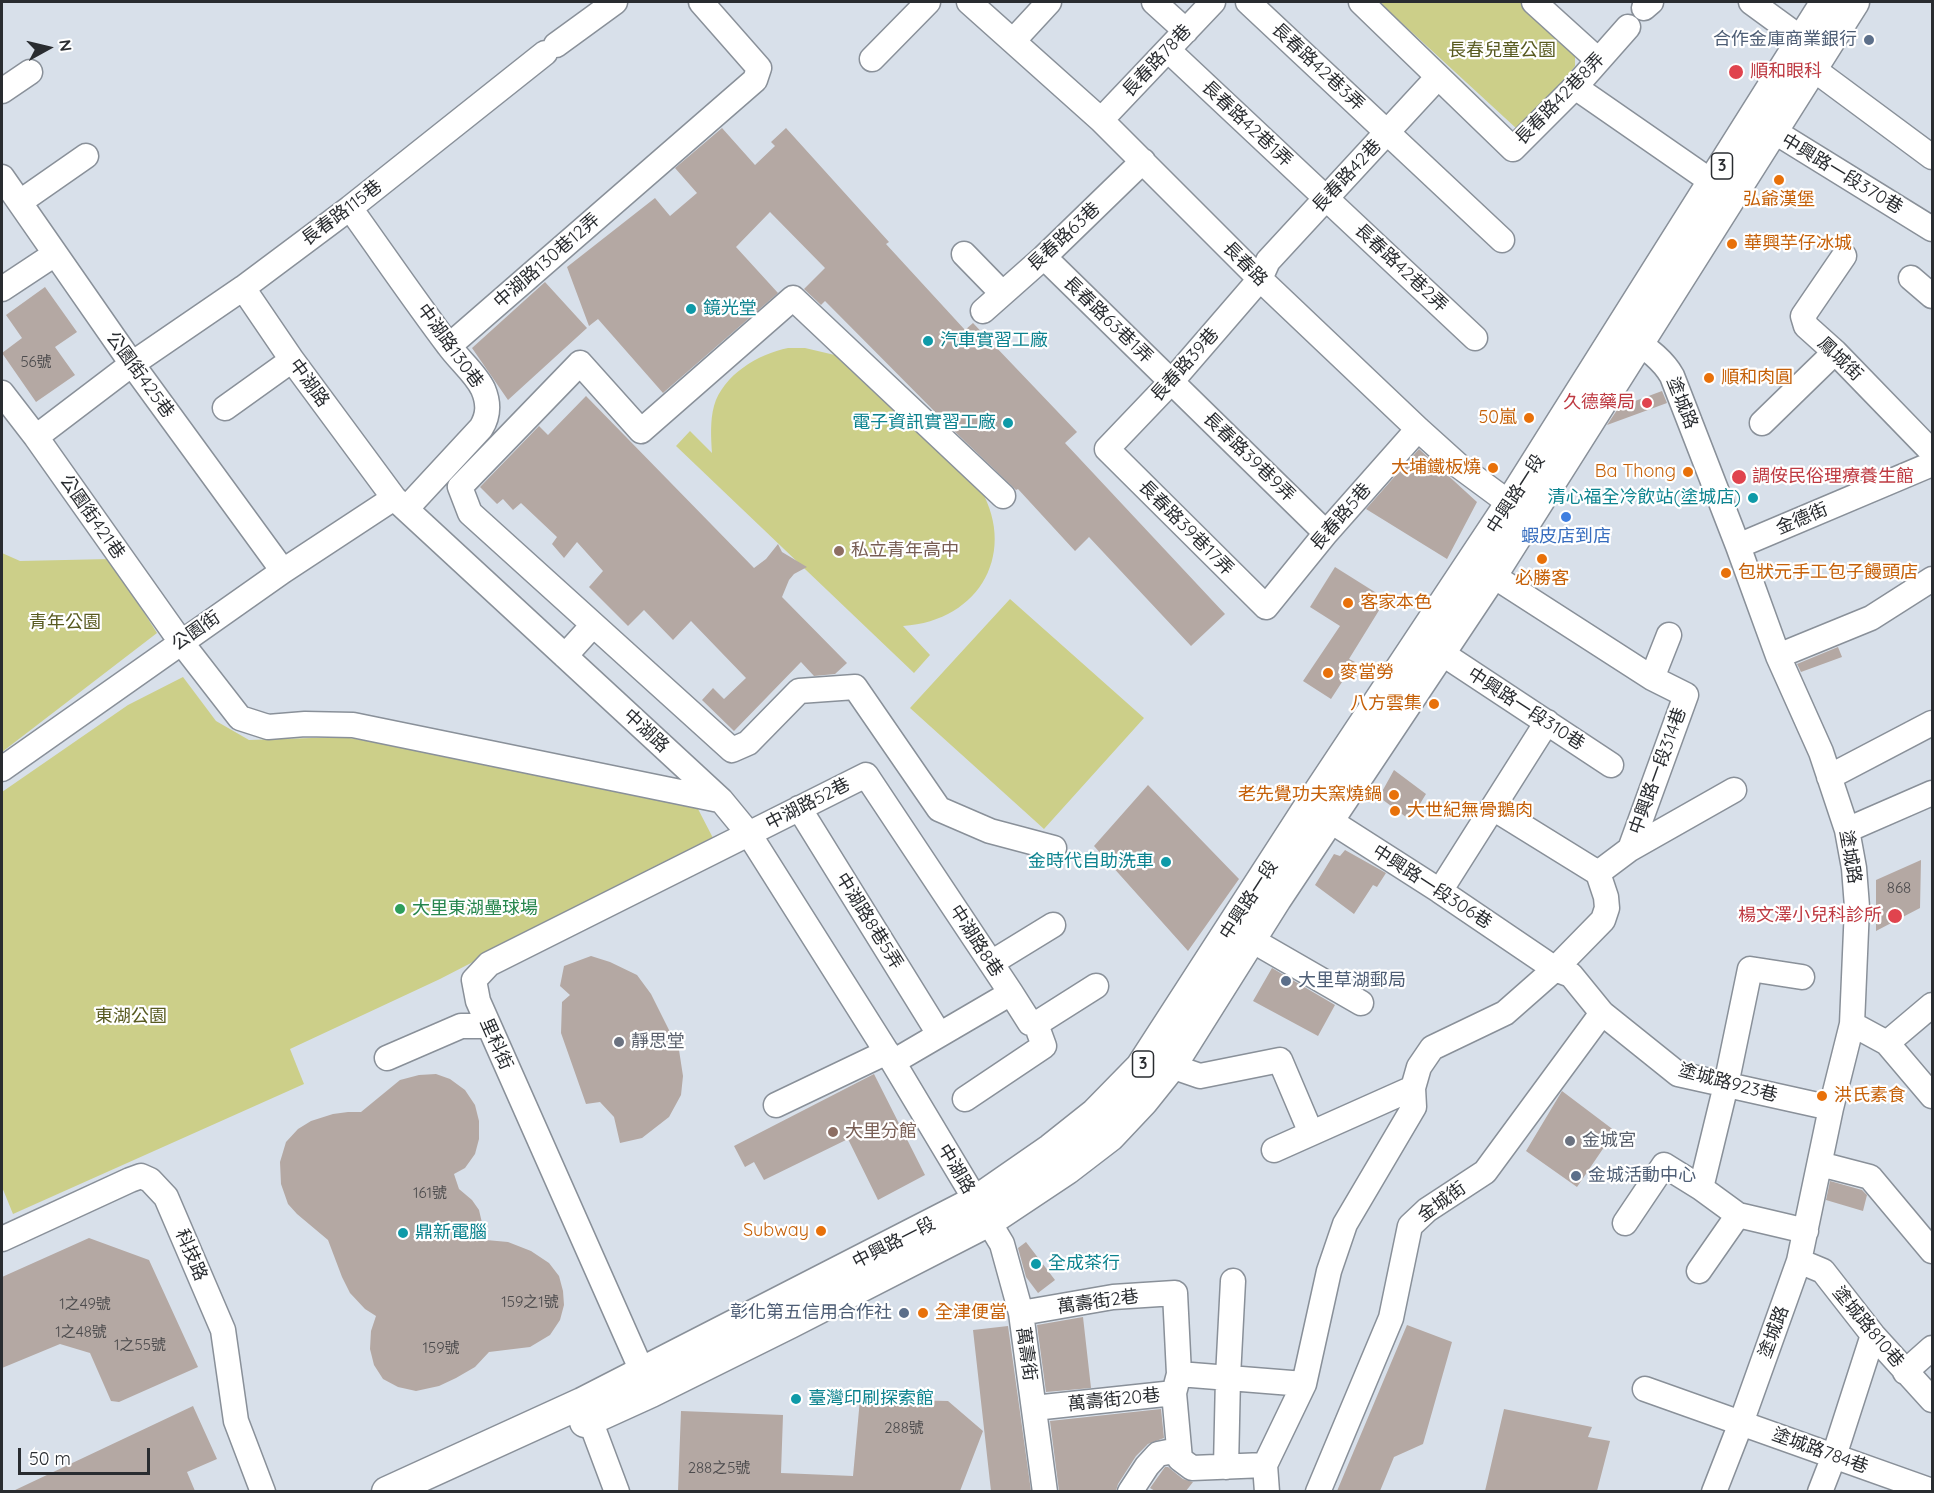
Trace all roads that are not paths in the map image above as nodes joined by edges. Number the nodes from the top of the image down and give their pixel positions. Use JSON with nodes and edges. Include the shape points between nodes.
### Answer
{"nodes":[{"id":1,"x":615,"y":2,"type":"edge"},
{"id":2,"x":701,"y":2,"type":"edge"},
{"id":3,"x":928,"y":2,"type":"edge"},
{"id":4,"x":969,"y":2,"type":"edge"},
{"id":5,"x":1049,"y":2,"type":"edge"},
{"id":6,"x":1154,"y":2,"type":"edge"},
{"id":7,"x":1213,"y":2,"type":"edge"},
{"id":8,"x":1248,"y":2,"type":"edge"},
{"id":9,"x":1361,"y":2,"type":"edge"},
{"id":10,"x":1534,"y":2,"type":"edge"},
{"id":11,"x":1751,"y":2,"type":"edge"},
{"id":12,"x":1826,"y":2,"type":"edge"},
{"id":13,"x":1854,"y":2,"type":"edge"},
{"id":14,"x":1628,"y":27,"type":"dead end"},
{"id":15,"x":1186,"y":31,"type":"junction"},
{"id":16,"x":1803,"y":40,"type":"junction"},
{"id":17,"x":1013,"y":41,"type":"junction"},
{"id":18,"x":1168,"y":50,"type":"junction"},
{"id":19,"x":872,"y":59,"type":"dead end"},
{"id":20,"x":1598,"y":60,"type":"junction"},
{"id":21,"x":1812,"y":68,"type":"junction"},
{"id":22,"x":30,"y":72,"type":"dead end"},
{"id":23,"x":1438,"y":77,"type":"junction"},
{"id":24,"x":1575,"y":87,"type":"junction"},
{"id":25,"x":2,"y":92,"type":"edge"},
{"id":26,"x":1101,"y":120,"type":"junction"},
{"id":27,"x":1762,"y":125,"type":"junction"},
{"id":28,"x":1388,"y":132,"type":"junction"},
{"id":29,"x":86,"y":156,"type":"dead end"},
{"id":30,"x":1932,"y":157,"type":"edge"},
{"id":31,"x":1143,"y":161,"type":"junction"},
{"id":32,"x":2,"y":177,"type":"edge"},
{"id":33,"x":1712,"y":182,"type":"junction"},
{"id":34,"x":1326,"y":198,"type":"junction"},
{"id":35,"x":20,"y":202,"type":"junction"},
{"id":36,"x":350,"y":208,"type":"junction"},
{"id":37,"x":1932,"y":229,"type":"edge"},
{"id":38,"x":1502,"y":240,"type":"dead end"},
{"id":39,"x":55,"y":254,"type":"junction"},
{"id":40,"x":964,"y":254,"type":"dead end"},
{"id":41,"x":1844,"y":256,"type":"dead end"},
{"id":42,"x":1044,"y":257,"type":"junction"},
{"id":43,"x":1911,"y":278,"type":"dead end"},
{"id":44,"x":1260,"y":279,"type":"junction"},
{"id":45,"x":2,"y":288,"type":"edge"},
{"id":46,"x":243,"y":288,"type":"junction"},
{"id":47,"x":1002,"y":293,"type":"junction"},
{"id":48,"x":1932,"y":296,"type":"edge"},
{"id":49,"x":983,"y":311,"type":"dead end"},
{"id":50,"x":1630,"y":337,"type":"junction"},
{"id":51,"x":1475,"y":338,"type":"dead end"},
{"id":52,"x":449,"y":346,"type":"junction"},
{"id":53,"x":1835,"y":352,"type":"junction"},
{"id":54,"x":292,"y":360,"type":"junction"},
{"id":55,"x":132,"y":364,"type":"junction"},
{"id":56,"x":1171,"y":382,"type":"junction"},
{"id":57,"x":2,"y":393,"type":"edge"},
{"id":58,"x":225,"y":408,"type":"dead end"},
{"id":59,"x":1761,"y":423,"type":"dead end"},
{"id":60,"x":1418,"y":429,"type":"junction"},
{"id":61,"x":36,"y":437,"type":"junction"},
{"id":62,"x":1107,"y":449,"type":"joint"},
{"id":63,"x":1932,"y":452,"type":"edge"},
{"id":64,"x":1932,"y":464,"type":"edge"},
{"id":65,"x":1003,"y":496,"type":"dead end"},
{"id":66,"x":400,"y":503,"type":"junction"},
{"id":67,"x":1519,"y":510,"type":"junction"},
{"id":68,"x":1326,"y":533,"type":"junction"},
{"id":69,"x":1738,"y":546,"type":"junction"},
{"id":70,"x":283,"y":571,"type":"junction"},
{"id":71,"x":1492,"y":575,"type":"junction"},
{"id":72,"x":1932,"y":579,"type":"edge"},
{"id":73,"x":1266,"y":607,"type":"joint"},
{"id":74,"x":593,"y":625,"type":"junction"},
{"id":75,"x":1669,"y":635,"type":"dead end"},
{"id":76,"x":181,"y":642,"type":"junction"},
{"id":77,"x":1440,"y":652,"type":"junction"},
{"id":78,"x":565,"y":656,"type":"junction"},
{"id":79,"x":1778,"y":656,"type":"junction"},
{"id":80,"x":1652,"y":678,"type":"junction"},
{"id":81,"x":1546,"y":722,"type":"junction"},
{"id":82,"x":1932,"y":723,"type":"edge"},
{"id":83,"x":1611,"y":765,"type":"dead end"},
{"id":84,"x":2,"y":769,"type":"edge"},
{"id":85,"x":866,"y":775,"type":"joint"},
{"id":86,"x":1829,"y":777,"type":"junction"},
{"id":87,"x":1734,"y":790,"type":"dead end"},
{"id":88,"x":1932,"y":793,"type":"edge"},
{"id":89,"x":721,"y":801,"type":"junction"},
{"id":90,"x":799,"y":808,"type":"junction"},
{"id":91,"x":1493,"y":808,"type":"junction"},
{"id":92,"x":1319,"y":814,"type":"junction"},
{"id":93,"x":1847,"y":830,"type":"junction"},
{"id":94,"x":749,"y":834,"type":"junction"},
{"id":95,"x":1054,"y":848,"type":"dead end"},
{"id":96,"x":1630,"y":849,"type":"junction"},
{"id":97,"x":1598,"y":873,"type":"junction"},
{"id":98,"x":1440,"y":891,"type":"junction"},
{"id":99,"x":1053,"y":925,"type":"dead end"},
{"id":100,"x":1241,"y":933,"type":"junction"},
{"id":101,"x":991,"y":963,"type":"junction"},
{"id":102,"x":1555,"y":969,"type":"junction"},
{"id":103,"x":1802,"y":977,"type":"dead end"},
{"id":104,"x":1096,"y":986,"type":"dead end"},
{"id":105,"x":1011,"y":993,"type":"junction"},
{"id":106,"x":1361,"y":1003,"type":"dead end"},
{"id":107,"x":1932,"y":1005,"type":"edge"},
{"id":108,"x":1602,"y":1013,"type":"junction"},
{"id":109,"x":1036,"y":1024,"type":"junction"},
{"id":110,"x":1852,"y":1024,"type":"junction"},
{"id":111,"x":488,"y":1026,"type":"junction"},
{"id":112,"x":939,"y":1034,"type":"junction"},
{"id":113,"x":1887,"y":1043,"type":"junction"},
{"id":114,"x":890,"y":1057,"type":"junction"},
{"id":115,"x":387,"y":1058,"type":"dead end"},
{"id":116,"x":1171,"y":1066,"type":"junction"},
{"id":117,"x":1726,"y":1085,"type":"junction"},
{"id":118,"x":1413,"y":1088,"type":"junction"},
{"id":119,"x":1932,"y":1096,"type":"edge"},
{"id":120,"x":965,"y":1098,"type":"dead end"},
{"id":121,"x":776,"y":1105,"type":"dead end"},
{"id":122,"x":1831,"y":1108,"type":"junction"},
{"id":123,"x":1311,"y":1133,"type":"junction"},
{"id":124,"x":1274,"y":1150,"type":"dead end"},
{"id":125,"x":1820,"y":1164,"type":"junction"},
{"id":126,"x":1701,"y":1188,"type":"junction"},
{"id":127,"x":982,"y":1211,"type":"junction"},
{"id":128,"x":1738,"y":1215,"type":"junction"},
{"id":129,"x":1624,"y":1223,"type":"dead end"},
{"id":130,"x":1806,"y":1231,"type":"junction"},
{"id":131,"x":2,"y":1239,"type":"edge"},
{"id":132,"x":1932,"y":1251,"type":"edge"},
{"id":133,"x":1799,"y":1262,"type":"junction"},
{"id":134,"x":1699,"y":1271,"type":"dead end"},
{"id":135,"x":1233,"y":1281,"type":"dead end"},
{"id":136,"x":1021,"y":1313,"type":"junction"},
{"id":137,"x":1873,"y":1335,"type":"junction"},
{"id":138,"x":1932,"y":1348,"type":"edge"},
{"id":139,"x":1905,"y":1372,"type":"junction"},
{"id":140,"x":1228,"y":1377,"type":"junction"},
{"id":141,"x":647,"y":1382,"type":"junction"},
{"id":142,"x":1177,"y":1384,"type":"junction"},
{"id":143,"x":1304,"y":1384,"type":"junction"},
{"id":144,"x":1646,"y":1389,"type":"dead end"},
{"id":145,"x":1932,"y":1400,"type":"edge"},
{"id":146,"x":1034,"y":1408,"type":"junction"},
{"id":147,"x":586,"y":1411,"type":"junction"},
{"id":148,"x":1742,"y":1423,"type":"junction"},
{"id":149,"x":1178,"y":1450,"type":"junction"},
{"id":150,"x":1834,"y":1456,"type":"junction"},
{"id":151,"x":1264,"y":1465,"type":"junction"},
{"id":152,"x":1226,"y":1467,"type":"junction"},
{"id":153,"x":1879,"y":1482,"type":"edge"},
{"id":154,"x":263,"y":1491,"type":"edge"},
{"id":155,"x":387,"y":1491,"type":"edge"},
{"id":156,"x":435,"y":1491,"type":"edge"},
{"id":157,"x":617,"y":1491,"type":"edge"},
{"id":158,"x":1045,"y":1491,"type":"edge"},
{"id":159,"x":1130,"y":1491,"type":"edge"},
{"id":160,"x":1267,"y":1491,"type":"edge"},
{"id":161,"x":1318,"y":1491,"type":"edge"},
{"id":162,"x":1714,"y":1491,"type":"edge"},
{"id":163,"x":1820,"y":1491,"type":"edge"},
{"id":164,"x":1932,"y":1491,"type":"edge"}],
"edges":[{"from":1,"to":36,"type":"street","name":"長春路115巷"},
{"from":2,"to":52,"type":"street","name":"中湖路130巷12弄","via":[[759,68],[754,80]]},
{"from":3,"to":19,"type":"street"},
{"from":4,"to":17,"type":"street","name":"長春路"},
{"from":5,"to":17,"type":"street"},
{"from":6,"to":15,"type":"street"},
{"from":7,"to":15,"type":"street","name":"長春路78巷"},
{"from":8,"to":28,"type":"street","name":"長春路42巷3弄"},
{"from":9,"to":23,"type":"street"},
{"from":10,"to":20,"type":"street"},
{"from":11,"to":16,"type":"street"},
{"from":12,"to":16,"type":"main road","name":"中興路一段","number":"3"},
{"from":13,"to":21,"type":"main road","name":"中興路一段","number":"3"},
{"from":14,"to":20,"type":"street","name":"長春路42巷8弄"},
{"from":15,"to":18,"type":"street","name":"長春路78巷"},
{"from":16,"to":27,"type":"main road","name":"中興路一段","number":"3"},
{"from":17,"to":26,"type":"street","name":"長春路"},
{"from":18,"to":26,"type":"street","name":"長春路78巷"},
{"from":18,"to":34,"type":"street","name":"長春路42巷1弄"},
{"from":20,"to":24,"type":"street","name":"長春路42巷8弄"},
{"from":21,"to":27,"type":"main road","name":"中興路一段","number":"3"},
{"from":21,"to":30,"type":"street"},
{"from":22,"to":25,"type":"street"},
{"from":23,"to":24,"type":"street","name":"長春路42巷8弄","via":[[1513,149]]},
{"from":23,"to":28,"type":"street","name":"長春路42巷"},
{"from":24,"to":33,"type":"street"},
{"from":26,"to":31,"type":"street","name":"長春路"},
{"from":27,"to":33,"type":"main road","name":"中興路一段","number":"3"},
{"from":27,"to":37,"type":"street","name":"中興路一段370巷"},
{"from":27,"to":50,"type":"main road","name":"中興路一段","number":"3"},
{"from":28,"to":34,"type":"street","name":"長春路42巷"},
{"from":28,"to":38,"type":"street","name":"長春路42巷3弄"},
{"from":29,"to":35,"type":"street"},
{"from":31,"to":42,"type":"street","name":"長春路63巷"},
{"from":31,"to":44,"type":"street","name":"長春路"},
{"from":32,"to":35,"type":"street","name":"公園街425巷"},
{"from":33,"to":50,"type":"main road","name":"中興路一段","number":"3"},
{"from":34,"to":44,"type":"street","name":"長春路42巷","via":[[1268,261]]},
{"from":34,"to":51,"type":"street","name":"長春路42巷2弄"},
{"from":35,"to":39,"type":"street","name":"公園街425巷"},
{"from":36,"to":46,"type":"street","name":"長春路115巷"},
{"from":36,"to":52,"type":"street","name":"中湖路130巷"},
{"from":39,"to":45,"type":"street"},
{"from":39,"to":55,"type":"street","name":"公園街425巷"},
{"from":40,"to":47,"type":"street"},
{"from":41,"to":53,"type":"street","name":"鳳城街","via":[[1803,316],[1806,326]]},
{"from":42,"to":47,"type":"street","name":"長春路63巷"},
{"from":42,"to":56,"type":"street","name":"長春路63巷1弄"},
{"from":43,"to":48,"type":"street"},
{"from":44,"to":56,"type":"street","name":"長春路39巷"},
{"from":44,"to":60,"type":"street","name":"長春路"},
{"from":46,"to":54,"type":"street","name":"中湖路"},
{"from":46,"to":55,"type":"street","name":"長春路115巷"},
{"from":47,"to":49,"type":"street","name":"長春路63巷"},
{"from":50,"to":67,"type":"main road","name":"中興路一段","number":"3"},
{"from":50,"to":69,"type":"street","name":"塗城路","via":[[1665,364],[1672,376]]},
{"from":52,"to":66,"type":"street","name":"中湖路130巷","via":[[482,387],[488,411],[486,420]]},
{"from":53,"to":59,"type":"street"},
{"from":53,"to":63,"type":"street","name":"鳳城街"},
{"from":54,"to":58,"type":"street"},
{"from":54,"to":66,"type":"street","name":"中湖路"},
{"from":55,"to":61,"type":"street","name":"長春路115巷"},
{"from":55,"to":70,"type":"street","name":"公園街425巷"},
{"from":56,"to":62,"type":"street","name":"長春路39巷"},
{"from":56,"to":68,"type":"street","name":"長春路39巷9弄"},
{"from":57,"to":61,"type":"street","name":"公園街421巷"},
{"from":60,"to":67,"type":"street","name":"長春路","via":[[1459,466]]},
{"from":60,"to":68,"type":"street","name":"長春路5巷"},
{"from":61,"to":76,"type":"street","name":"公園街421巷"},
{"from":62,"to":73,"type":"street","name":"長春路39巷17弄"},
{"from":64,"to":69,"type":"street","name":"金德街"},
{"from":65,"to":74,"type":"street","via":[[793,298],[641,431],[580,363],[460,487],[470,513]]},
{"from":66,"to":70,"type":"street","name":"公園街"},
{"from":66,"to":78,"type":"street","name":"中湖路"},
{"from":67,"to":71,"type":"main road","name":"中興路一段","number":"3"},
{"from":67,"to":92,"type":"main road","name":"中興路一段","number":"3"},
{"from":68,"to":73,"type":"street","name":"長春路5巷"},
{"from":69,"to":79,"type":"street","name":"塗城路"},
{"from":70,"to":76,"type":"street","name":"公園街"},
{"from":71,"to":77,"type":"main road","name":"中興路一段","number":"3"},
{"from":71,"to":80,"type":"street","name":"中興路一段314巷"},
{"from":72,"to":79,"type":"street","via":[[1871,618]]},
{"from":74,"to":78,"type":"street"},
{"from":74,"to":95,"type":"street","via":[[732,750],[748,743],[799,692],[855,687],[939,809],[990,831]]},
{"from":75,"to":80,"type":"street"},
{"from":76,"to":84,"type":"street","name":"公園街"},
{"from":76,"to":89,"type":"street","name":"公園街421巷","via":[[240,718],[268,727],[353,725]]},
{"from":77,"to":81,"type":"street","name":"中興路一段310巷"},
{"from":77,"to":92,"type":"main road","name":"中興路一段","number":"3"},
{"from":78,"to":89,"type":"street","name":"中湖路"},
{"from":79,"to":86,"type":"street","name":"塗城路"},
{"from":80,"to":96,"type":"street","name":"中興路一段314巷","via":[[1686,695]]},
{"from":81,"to":83,"type":"street","name":"中興路一段310巷"},
{"from":81,"to":91,"type":"street"},
{"from":82,"to":86,"type":"street"},
{"from":85,"to":90,"type":"street","name":"中湖路52巷"},
{"from":85,"to":101,"type":"street","name":"中湖路8巷"},
{"from":86,"to":93,"type":"street","name":"塗城路"},
{"from":87,"to":96,"type":"street","name":"中興路一段314巷"},
{"from":88,"to":93,"type":"street"},
{"from":89,"to":94,"type":"street","name":"中湖路"},
{"from":90,"to":94,"type":"street","name":"中湖路52巷"},
{"from":90,"to":112,"type":"street","name":"中湖路8巷5弄"},
{"from":91,"to":97,"type":"street"},
{"from":91,"to":98,"type":"street"},
{"from":92,"to":98,"type":"street","name":"中興路一段306巷"},
{"from":92,"to":100,"type":"main road","name":"中興路一段","number":"3"},
{"from":93,"to":110,"type":"street","name":"塗城路","via":[[1857,907]]},
{"from":94,"to":111,"type":"street","name":"里科街","via":[[489,964],[474,980]]},
{"from":94,"to":114,"type":"street","name":"中湖路"},
{"from":96,"to":97,"type":"street","name":"中興路一段314巷"},
{"from":97,"to":102,"type":"street","via":[[1606,897],[1603,920]]},
{"from":98,"to":102,"type":"street","name":"中興路一段306巷"},
{"from":99,"to":101,"type":"street"},
{"from":100,"to":106,"type":"street"},
{"from":100,"to":116,"type":"main road","name":"中興路一段","number":"3"},
{"from":100,"to":127,"type":"main road","name":"中興路一段","number":"3","via":[[1141,1067],[1095,1113]]},
{"from":101,"to":105,"type":"street","name":"中湖路8巷"},
{"from":102,"to":108,"type":"street","name":"塗城路923巷","via":[[1570,975]]},
{"from":102,"to":118,"type":"street","via":[[1505,1013],[1432,1048],[1419,1067]]},
{"from":103,"to":117,"type":"street","via":[[1750,969]]},
{"from":104,"to":109,"type":"street"},
{"from":105,"to":109,"type":"street","via":[[1030,1023]]},
{"from":105,"to":112,"type":"street","name":"中湖路8巷"},
{"from":107,"to":113,"type":"street"},
{"from":108,"to":117,"type":"street","name":"塗城路923巷","via":[[1678,1074]]},
{"from":108,"to":161,"type":"street","name":"金城街","via":[[1485,1172],[1427,1210],[1410,1226],[1390,1318]]},
{"from":109,"to":120,"type":"street","via":[[1044,1046]]},
{"from":110,"to":113,"type":"street"},
{"from":110,"to":122,"type":"street","name":"塗城路"},
{"from":111,"to":115,"type":"street","via":[[461,1026]]},
{"from":111,"to":141,"type":"street","name":"里科街"},
{"from":112,"to":114,"type":"street","name":"中湖路8巷"},
{"from":113,"to":119,"type":"street"},
{"from":114,"to":121,"type":"street","name":"中湖路8巷"},
{"from":114,"to":127,"type":"street","name":"中湖路"},
{"from":116,"to":123,"type":"street","via":[[1200,1076],[1280,1060]]},
{"from":116,"to":127,"type":"main road","name":"中興路一段","number":"3","via":[[1110,1136],[1067,1169]]},
{"from":117,"to":122,"type":"street","name":"塗城路923巷"},
{"from":117,"to":126,"type":"street"},
{"from":118,"to":123,"type":"street"},
{"from":118,"to":143,"type":"street","via":[[1414,1107],[1345,1224],[1329,1271]]},
{"from":122,"to":125,"type":"street","name":"塗城路"},
{"from":123,"to":124,"type":"street"},
{"from":125,"to":130,"type":"street","name":"塗城路"},
{"from":125,"to":132,"type":"street","via":[[1870,1177]]},
{"from":126,"to":128,"type":"street"},
{"from":126,"to":129,"type":"street","via":[[1664,1165]]},
{"from":127,"to":136,"type":"street","name":"萬壽街","via":[[1002,1244]]},
{"from":127,"to":141,"type":"main road","name":"中興路一段","number":"3"},
{"from":128,"to":130,"type":"street"},
{"from":128,"to":134,"type":"street"},
{"from":130,"to":133,"type":"street","name":"塗城路"},
{"from":131,"to":154,"type":"street","name":"科技路","via":[[130,1180],[141,1176],[150,1180],[166,1197],[223,1330],[236,1421]]},
{"from":133,"to":137,"type":"street","name":"塗城路810巷","via":[[1823,1271]]},
{"from":133,"to":148,"type":"street","name":"塗城路"},
{"from":135,"to":140,"type":"street"},
{"from":136,"to":142,"type":"street","name":"萬壽街2巷","via":[[1113,1298],[1175,1293]]},
{"from":136,"to":146,"type":"street","name":"萬壽街"},
{"from":137,"to":139,"type":"street","name":"塗城路810巷"},
{"from":137,"to":150,"type":"street"},
{"from":138,"to":139,"type":"street"},
{"from":139,"to":145,"type":"street","name":"塗城路810巷"},
{"from":140,"to":142,"type":"street","name":"萬壽街20巷"},
{"from":140,"to":143,"type":"street","name":"萬壽街20巷"},
{"from":140,"to":152,"type":"street"},
{"from":141,"to":147,"type":"main road","name":"中興路一段","number":"3"},
{"from":142,"to":146,"type":"street","name":"萬壽街20巷"},
{"from":142,"to":149,"type":"street"},
{"from":143,"to":151,"type":"street"},
{"from":144,"to":148,"type":"street","name":"塗城路784巷"},
{"from":146,"to":158,"type":"street","name":"萬壽街"},
{"from":147,"to":155,"type":"main road","name":"中興路一段","number":"3"},
{"from":147,"to":156,"type":"main road","name":"中興路一段","number":"3"},
{"from":147,"to":157,"type":"street"},
{"from":148,"to":150,"type":"street","name":"塗城路784巷"},
{"from":148,"to":162,"type":"street","name":"塗城路"},
{"from":149,"to":152,"type":"street","via":[[1180,1459],[1192,1468]]},
{"from":149,"to":159,"type":"street","via":[[1158,1454]]},
{"from":150,"to":153,"type":"street","name":"塗城路784巷"},
{"from":150,"to":163,"type":"street"},
{"from":151,"to":152,"type":"street"},
{"from":151,"to":160,"type":"street"},
{"from":153,"to":164,"type":"street","name":"塗城路784巷"}]}
